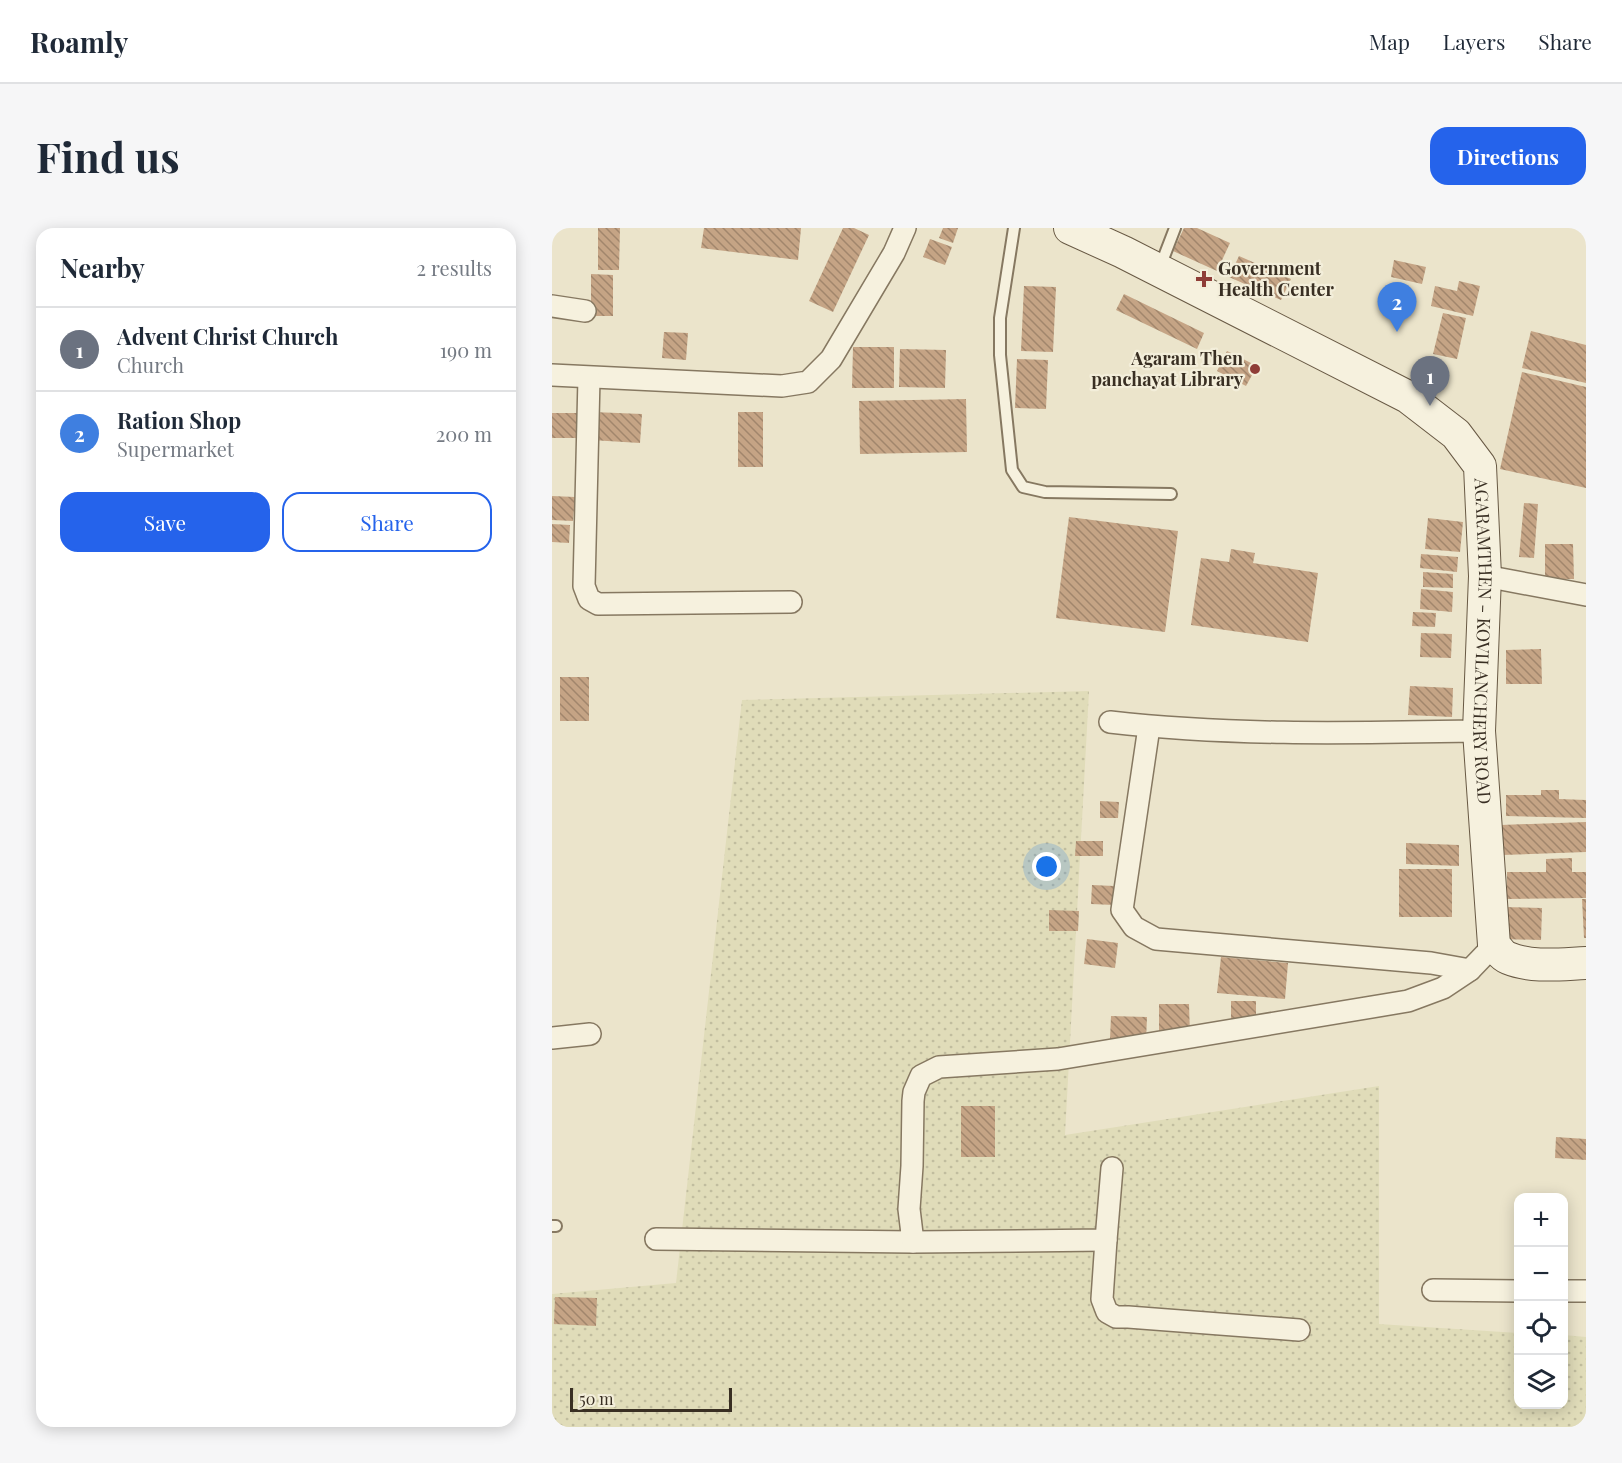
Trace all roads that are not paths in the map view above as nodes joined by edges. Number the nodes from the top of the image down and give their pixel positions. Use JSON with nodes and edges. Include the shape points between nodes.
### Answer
{"nodes":[{"id":1,"x":905,"y":228,"type":"edge"},
{"id":2,"x":1014,"y":228,"type":"edge"},
{"id":3,"x":1070,"y":228,"type":"edge"},
{"id":4,"x":1175,"y":228,"type":"edge"},
{"id":5,"x":1159,"y":271,"type":"junction"},
{"id":6,"x":552,"y":306,"type":"edge"},
{"id":7,"x":585,"y":311,"type":"dead end"},
{"id":8,"x":552,"y":375,"type":"edge"},
{"id":9,"x":589,"y":378,"type":"junction"},
{"id":10,"x":1171,"y":494,"type":"dead end"},
{"id":11,"x":1485,"y":576,"type":"junction"},
{"id":12,"x":1586,"y":595,"type":"edge"},
{"id":13,"x":791,"y":602,"type":"dead end"},
{"id":14,"x":1110,"y":722,"type":"dead end"},
{"id":15,"x":1149,"y":727,"type":"junction"},
{"id":16,"x":1479,"y":731,"type":"junction"},
{"id":17,"x":1494,"y":945,"type":"junction"},
{"id":18,"x":1586,"y":963,"type":"edge"},
{"id":19,"x":1470,"y":970,"type":"junction"},
{"id":20,"x":590,"y":1034,"type":"dead end"},
{"id":21,"x":552,"y":1038,"type":"edge"},
{"id":22,"x":1113,"y":1168,"type":"dead end"},
{"id":23,"x":656,"y":1239,"type":"dead end"},
{"id":24,"x":1106,"y":1240,"type":"junction"},
{"id":25,"x":913,"y":1242,"type":"junction"},
{"id":26,"x":1433,"y":1290,"type":"dead end"},
{"id":27,"x":1514,"y":1290,"type":"edge"},
{"id":28,"x":1568,"y":1291,"type":"edge"},
{"id":29,"x":1586,"y":1291,"type":"edge"},
{"id":30,"x":1299,"y":1330,"type":"dead end"}],
"edges":[{"from":1,"to":9,"type":"street","via":[[831,358],[808,382],[782,386]]},
{"from":2,"to":10,"type":"lane","via":[[1000,318],[1012,470],[1023,487],[1045,492]]},
{"from":3,"to":5,"type":"main road","name":"AGARAMTHEN - KOVILANCHERY ROAD"},
{"from":4,"to":5,"type":"lane"},
{"from":5,"to":11,"type":"main road","name":"AGARAMTHEN - KOVILANCHERY ROAD","via":[[1408,397],[1456,434],[1480,466]]},
{"from":6,"to":7,"type":"street"},
{"from":8,"to":9,"type":"street"},
{"from":9,"to":13,"type":"street","via":[[584,586],[589,599],[598,604]]},
{"from":11,"to":12,"type":"street"},
{"from":11,"to":16,"type":"main road","name":"AGARAMTHEN - KOVILANCHERY ROAD"},
{"from":14,"to":15,"type":"street"},
{"from":15,"to":16,"type":"street","via":[[1320,733]]},
{"from":15,"to":19,"type":"street","via":[[1122,910],[1134,927],[1156,939],[1431,963]]},
{"from":16,"to":17,"type":"main road","name":"AGARAMTHEN - KOVILANCHERY ROAD"},
{"from":17,"to":18,"type":"main road","via":[[1505,958],[1518,961],[1542,965]]},
{"from":17,"to":19,"type":"street"},
{"from":19,"to":25,"type":"street","via":[[1443,988],[1408,1001],[1058,1059],[939,1067],[921,1076],[914,1092],[909,1209]]},
{"from":20,"to":21,"type":"street"},
{"from":22,"to":24,"type":"street"},
{"from":23,"to":25,"type":"street"},
{"from":24,"to":25,"type":"street"},
{"from":24,"to":30,"type":"street","via":[[1102,1299],[1107,1312],[1116,1317]]},
{"from":26,"to":27,"type":"street"},
{"from":28,"to":29,"type":"street"}]}
